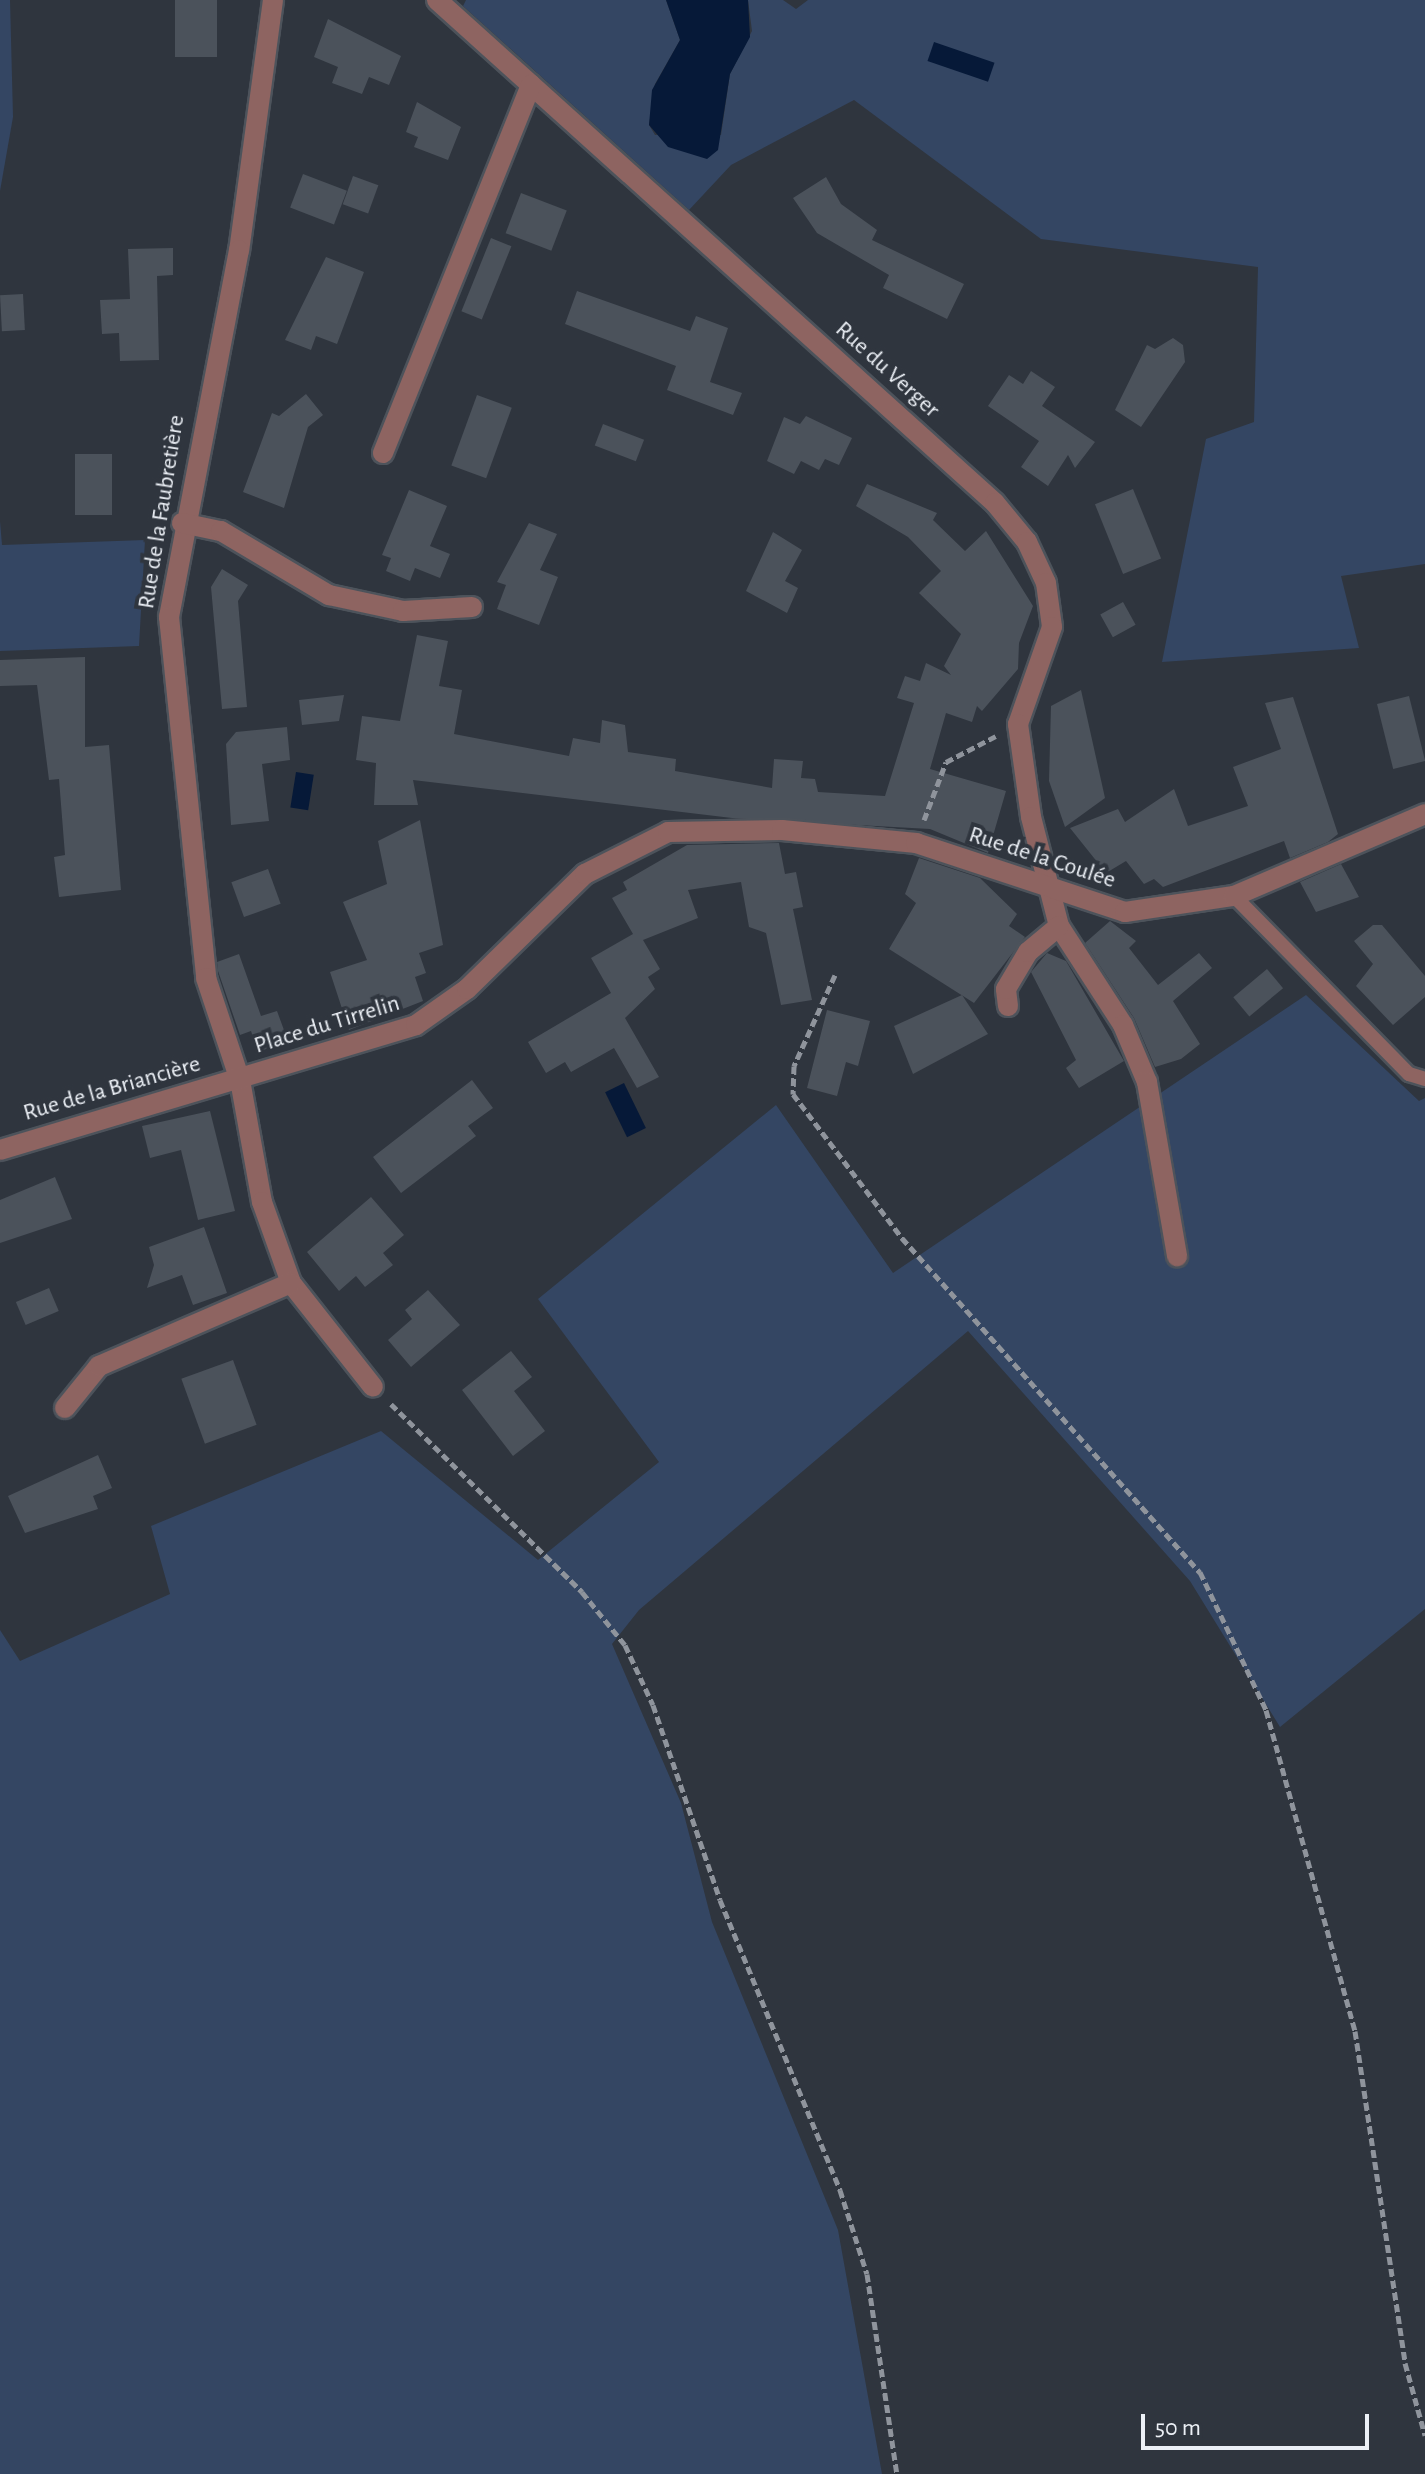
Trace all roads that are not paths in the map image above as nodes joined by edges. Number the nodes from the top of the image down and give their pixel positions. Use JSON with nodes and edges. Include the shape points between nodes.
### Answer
{"nodes":[{"id":1,"x":273,"y":0,"type":"edge"},
{"id":2,"x":437,"y":0,"type":"edge"},
{"id":3,"x":531,"y":85,"type":"junction"},
{"id":4,"x":383,"y":453,"type":"dead end"},
{"id":5,"x":182,"y":523,"type":"junction"},
{"id":6,"x":472,"y":607,"type":"dead end"},
{"id":7,"x":1425,"y":814,"type":"edge"},
{"id":8,"x":629,"y":847,"type":"joint"},
{"id":9,"x":1054,"y":889,"type":"junction"},
{"id":10,"x":1234,"y":896,"type":"junction"},
{"id":11,"x":1059,"y":926,"type":"junction"},
{"id":12,"x":1008,"y":1006,"type":"dead end"},
{"id":13,"x":1425,"y":1079,"type":"edge"},
{"id":14,"x":240,"y":1080,"type":"junction"},
{"id":15,"x":0,"y":1150,"type":"edge"},
{"id":16,"x":1177,"y":1256,"type":"dead end"},
{"id":17,"x":291,"y":1283,"type":"junction"},
{"id":18,"x":373,"y":1387,"type":"road end"},
{"id":19,"x":65,"y":1408,"type":"dead end"}],
"edges":[{"from":1,"to":5,"type":"street","name":"Rue de la Faubretière","via":[[239,250]]},
{"from":2,"to":3,"type":"street","name":"Rue du Verger"},
{"from":3,"to":4,"type":"street"},
{"from":3,"to":9,"type":"street","name":"Rue du Verger","via":[[995,503],[1027,542],[1046,583],[1052,627],[1018,724],[1031,817]]},
{"from":5,"to":6,"type":"street","via":[[221,531],[329,595],[403,611]]},
{"from":5,"to":14,"type":"street","name":"Rue de la Faubretière","via":[[169,617],[206,978]]},
{"from":7,"to":10,"type":"street","name":"Rue de la Coulée"},
{"from":8,"to":9,"type":"street","name":"Rue de la Coulée","via":[[703,827],[916,843]]},
{"from":8,"to":14,"type":"street","name":"Place du Tirrelin","via":[[566,891],[467,989],[416,1025]]},
{"from":9,"to":10,"type":"street","name":"Rue de la Coulée","via":[[1125,912]]},
{"from":9,"to":11,"type":"street","name":"Rue du Verger"},
{"from":10,"to":13,"type":"lane","via":[[1409,1074]]},
{"from":11,"to":12,"type":"street","via":[[1028,952],[1006,989]]},
{"from":11,"to":16,"type":"street","via":[[1123,1025],[1147,1082]]},
{"from":14,"to":15,"type":"street","name":"Rue de la Briancière"},
{"from":14,"to":17,"type":"street","name":"Rue de la Faubretière","via":[[262,1202]]},
{"from":17,"to":18,"type":"street","name":"Rue de la Faubretière"},
{"from":17,"to":19,"type":"street","via":[[99,1366]]}]}
